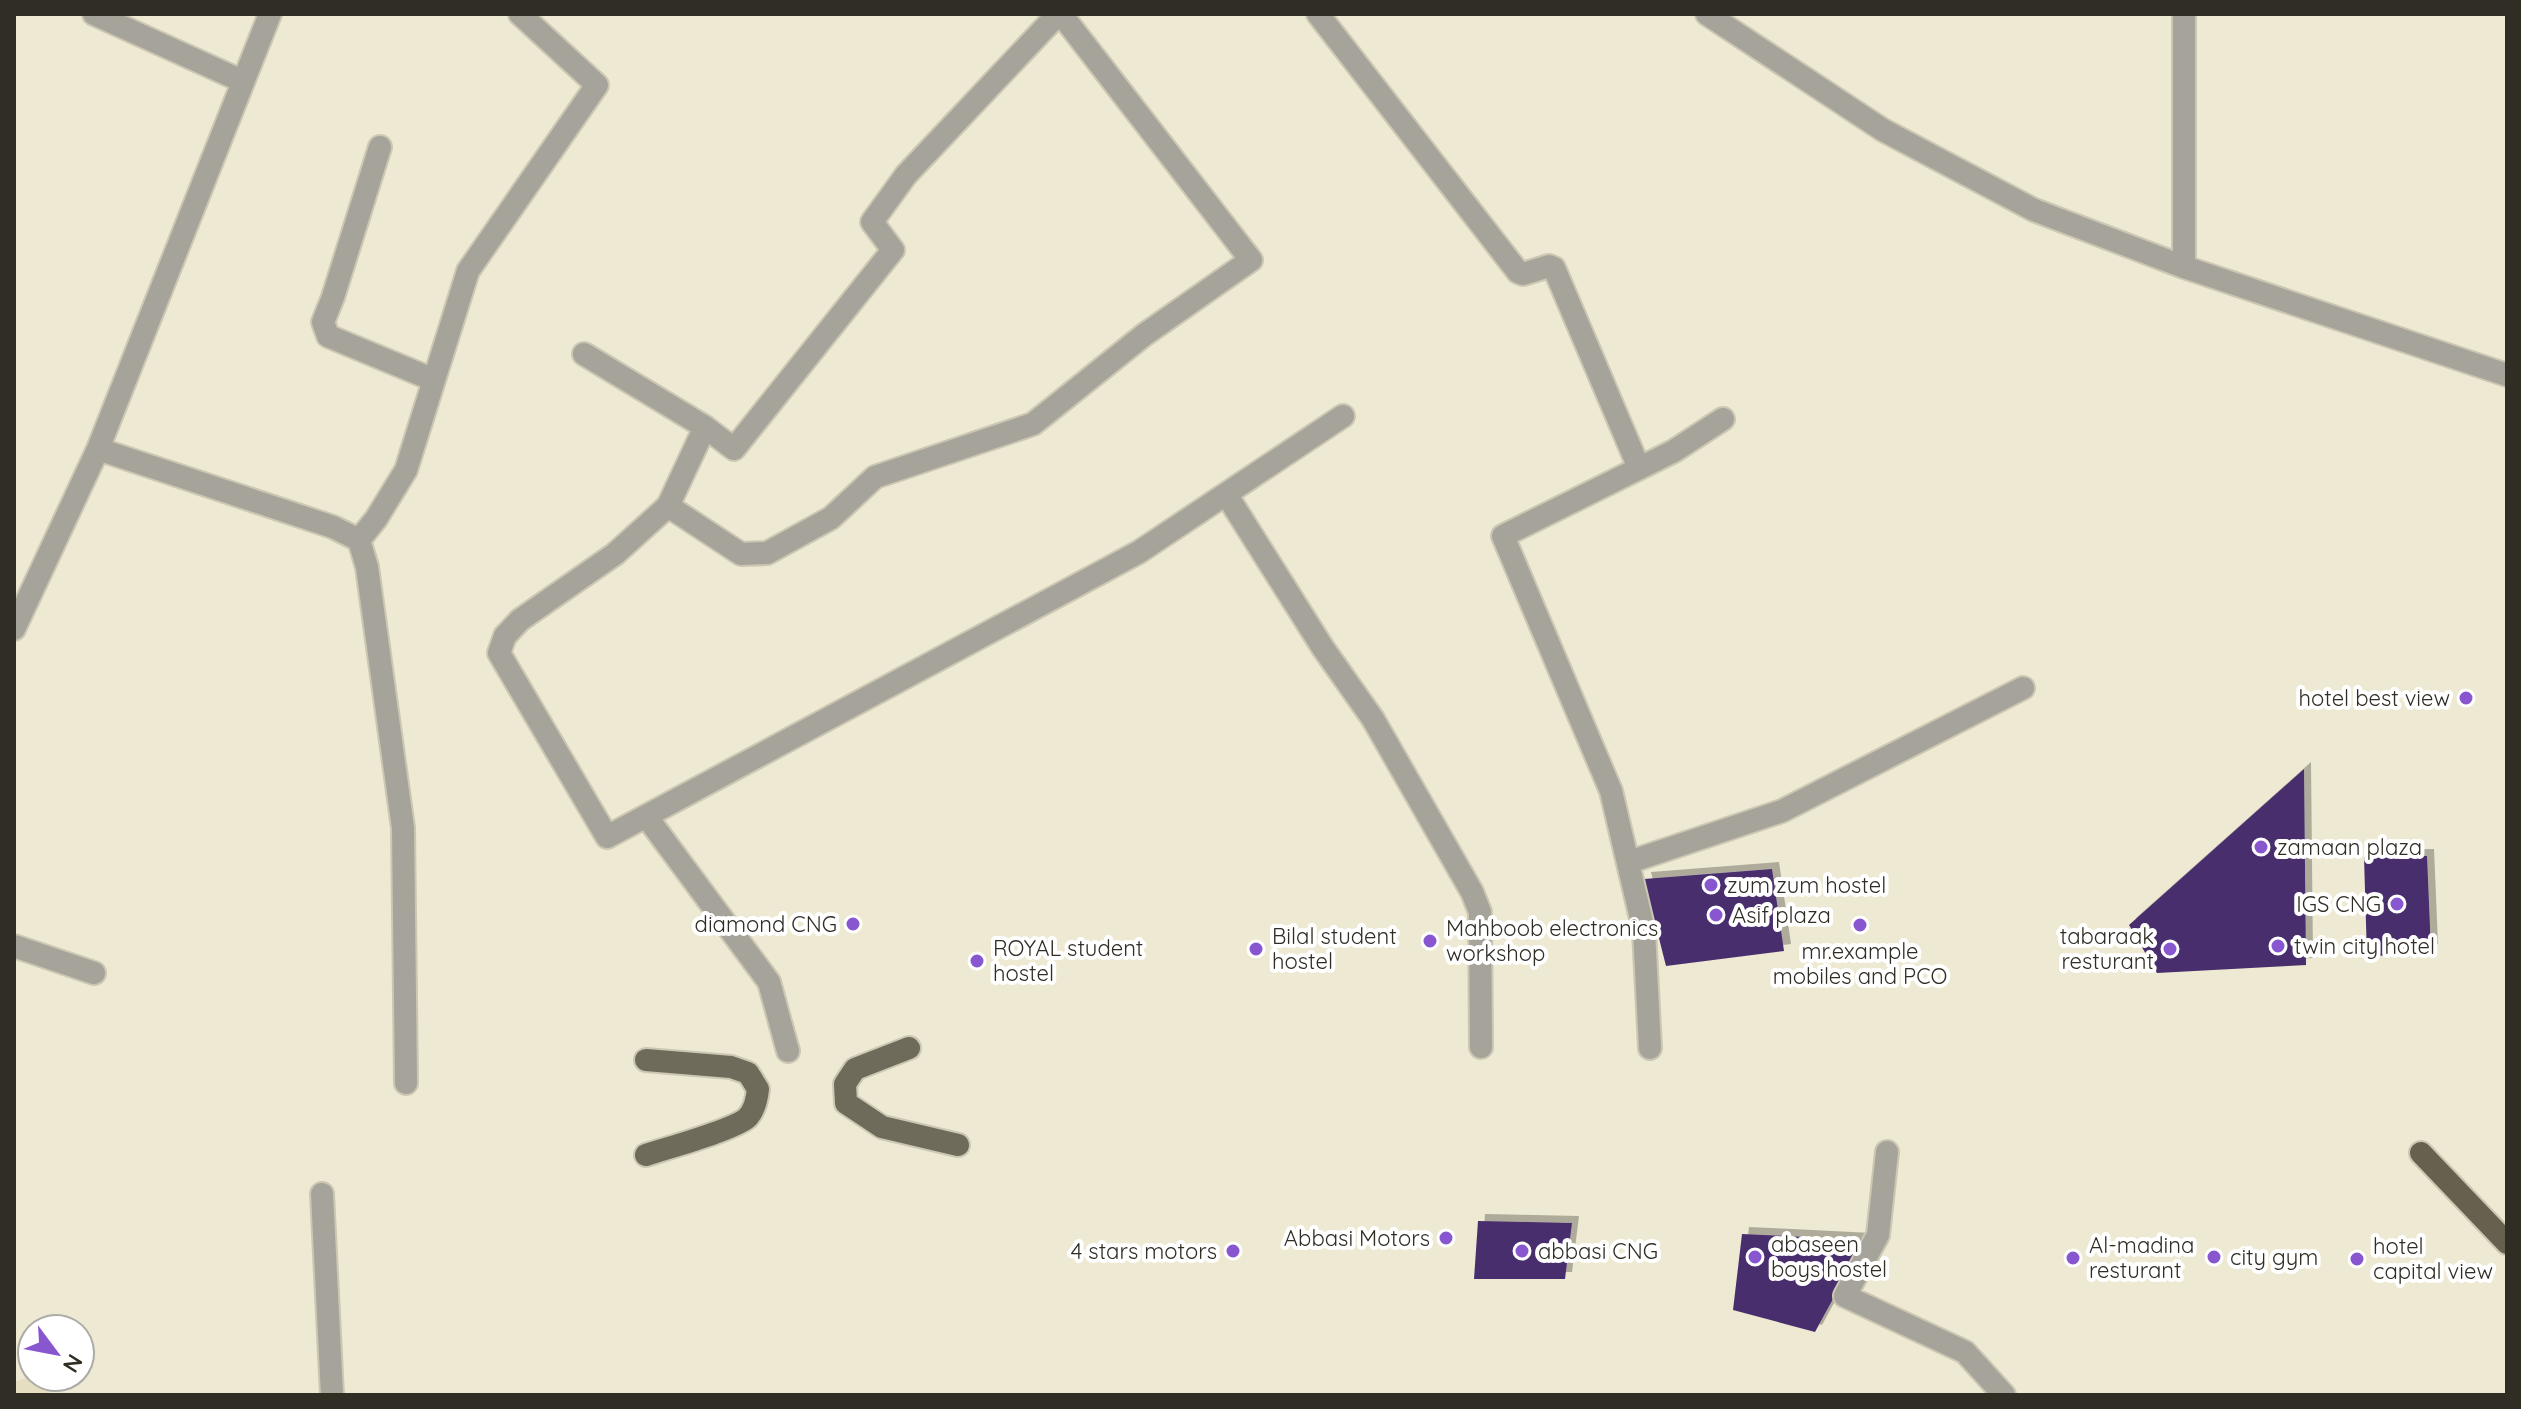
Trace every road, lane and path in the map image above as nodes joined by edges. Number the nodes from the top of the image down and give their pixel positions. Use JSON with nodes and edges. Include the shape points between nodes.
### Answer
{"nodes":[{"id":1,"x":94,"y":14,"type":"edge"},
{"id":2,"x":270,"y":14,"type":"edge"},
{"id":3,"x":520,"y":14,"type":"edge"},
{"id":4,"x":1059,"y":14,"type":"edge"},
{"id":5,"x":1318,"y":14,"type":"edge"},
{"id":6,"x":1707,"y":14,"type":"edge"},
{"id":7,"x":2184,"y":14,"type":"edge"},
{"id":8,"x":242,"y":81,"type":"junction"},
{"id":9,"x":380,"y":147,"type":"dead end"},
{"id":10,"x":2184,"y":267,"type":"junction"},
{"id":11,"x":584,"y":354,"type":"dead end"},
{"id":12,"x":2507,"y":375,"type":"edge"},
{"id":13,"x":434,"y":380,"type":"junction"},
{"id":14,"x":1343,"y":416,"type":"dead end"},
{"id":15,"x":1723,"y":419,"type":"dead end"},
{"id":16,"x":705,"y":427,"type":"junction"},
{"id":17,"x":98,"y":449,"type":"junction"},
{"id":18,"x":1639,"y":468,"type":"junction"},
{"id":19,"x":1226,"y":494,"type":"junction"},
{"id":20,"x":668,"y":506,"type":"junction"},
{"id":21,"x":359,"y":540,"type":"junction"},
{"id":22,"x":14,"y":629,"type":"edge"},
{"id":23,"x":2023,"y":688,"type":"dead end"},
{"id":24,"x":646,"y":816,"type":"junction"},
{"id":25,"x":1629,"y":862,"type":"junction"},
{"id":26,"x":14,"y":946,"type":"edge"},
{"id":27,"x":94,"y":973,"type":"dead end"},
{"id":28,"x":1481,"y":1047,"type":"dead end"},
{"id":29,"x":909,"y":1048,"type":"dead end"},
{"id":30,"x":1650,"y":1048,"type":"dead end"},
{"id":31,"x":788,"y":1051,"type":"dead end"},
{"id":32,"x":646,"y":1060,"type":"dead end"},
{"id":33,"x":406,"y":1083,"type":"dead end"},
{"id":34,"x":958,"y":1145,"type":"dead end"},
{"id":35,"x":1887,"y":1152,"type":"dead end"},
{"id":36,"x":2421,"y":1153,"type":"dead end"},
{"id":37,"x":646,"y":1155,"type":"dead end"},
{"id":38,"x":322,"y":1194,"type":"dead end"},
{"id":39,"x":2507,"y":1243,"type":"edge"},
{"id":40,"x":332,"y":1395,"type":"edge"},
{"id":41,"x":2004,"y":1395,"type":"edge"}],
"edges":[{"from":1,"to":8,"type":"street"},
{"from":2,"to":8,"type":"street"},
{"from":3,"to":13,"type":"street","via":[[597,85],[468,271]]},
{"from":4,"to":16,"type":"street","via":[[906,175],[872,222],[893,250],[734,449]]},
{"from":4,"to":20,"type":"street","via":[[1251,260],[1144,335],[1033,424],[875,477],[831,518],[767,553],[741,554]]},
{"from":5,"to":18,"type":"street","via":[[1518,272],[1554,268]]},
{"from":6,"to":10,"type":"street","via":[[1883,130],[2034,210]]},
{"from":7,"to":10,"type":"street"},
{"from":8,"to":17,"type":"street"},
{"from":9,"to":13,"type":"street","via":[[323,322],[328,336]]},
{"from":10,"to":12,"type":"street"},
{"from":11,"to":16,"type":"street"},
{"from":13,"to":21,"type":"street","via":[[406,470]]},
{"from":14,"to":19,"type":"street"},
{"from":15,"to":18,"type":"street"},
{"from":16,"to":20,"type":"street"},
{"from":17,"to":21,"type":"street"},
{"from":17,"to":22,"type":"street"},
{"from":18,"to":25,"type":"street","via":[[1503,536],[1611,791]]},
{"from":19,"to":24,"type":"street","via":[[1139,552]]},
{"from":19,"to":28,"type":"street","via":[[1373,719],[1472,892],[1480,912]]},
{"from":20,"to":24,"type":"street","via":[[615,554],[520,620],[505,636],[499,653],[607,837]]},
{"from":21,"to":33,"type":"street","via":[[403,828]]},
{"from":23,"to":25,"type":"street","via":[[1782,811]]},
{"from":24,"to":31,"type":"street","via":[[769,982]]},
{"from":25,"to":30,"type":"street","via":[[1644,931]]},
{"from":26,"to":27,"type":"street"},
{"from":29,"to":34,"type":"main road","via":[[855,1069],[845,1084],[846,1103],[882,1127]]},
{"from":32,"to":37,"type":"main road","via":[[731,1067],[748,1073],[758,1089],[757,1102],[746,1118]]},
{"from":35,"to":41,"type":"street","via":[[1878,1235],[1845,1296],[1965,1352]]},
{"from":36,"to":39,"type":"highway"},
{"from":38,"to":40,"type":"street"}]}
